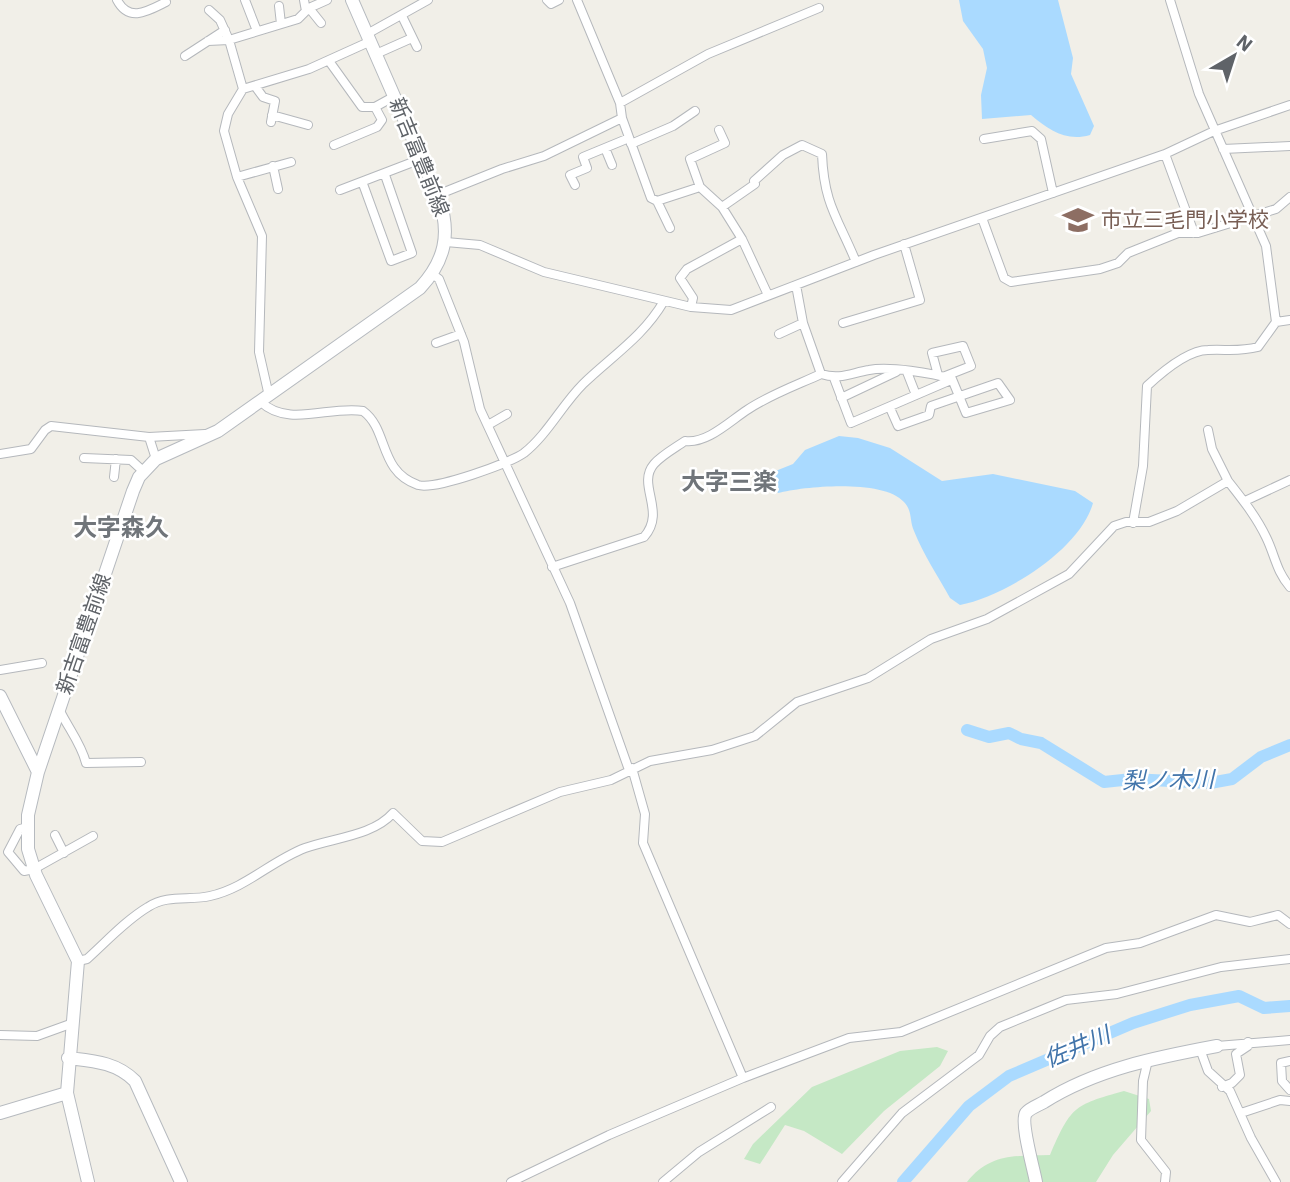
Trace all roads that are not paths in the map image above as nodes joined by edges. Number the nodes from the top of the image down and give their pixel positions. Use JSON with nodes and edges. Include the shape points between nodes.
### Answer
{"nodes":[{"id":1,"x":117,"y":0,"type":"edge"},
{"id":2,"x":245,"y":0,"type":"edge"},
{"id":3,"x":327,"y":0,"type":"edge"},
{"id":4,"x":352,"y":0,"type":"edge"},
{"id":5,"x":428,"y":0,"type":"edge"},
{"id":6,"x":547,"y":0,"type":"edge"},
{"id":7,"x":559,"y":0,"type":"edge"},
{"id":8,"x":577,"y":0,"type":"edge"},
{"id":9,"x":1170,"y":0,"type":"edge"},
{"id":10,"x":166,"y":2,"type":"edge"},
{"id":11,"x":279,"y":6,"type":"dead end"},
{"id":12,"x":307,"y":6,"type":"edge"},
{"id":13,"x":819,"y":8,"type":"dead end"},
{"id":14,"x":209,"y":10,"type":"dead end"},
{"id":15,"x":402,"y":16,"type":"junction"},
{"id":16,"x":321,"y":23,"type":"dead end"},
{"id":17,"x":281,"y":24,"type":"junction"},
{"id":18,"x":225,"y":30,"type":"junction"},
{"id":19,"x":257,"y":31,"type":"junction"},
{"id":20,"x":369,"y":38,"type":"junction"},
{"id":21,"x":412,"y":38,"type":"junction"},
{"id":22,"x":229,"y":40,"type":"junction"},
{"id":23,"x":208,"y":41,"type":"junction"},
{"id":24,"x":417,"y":47,"type":"dead end"},
{"id":25,"x":376,"y":54,"type":"junction"},
{"id":26,"x":185,"y":56,"type":"dead end"},
{"id":27,"x":329,"y":61,"type":"junction"},
{"id":28,"x":255,"y":86,"type":"junction"},
{"id":29,"x":243,"y":89,"type":"junction"},
{"id":30,"x":395,"y":96,"type":"junction"},
{"id":31,"x":620,"y":103,"type":"junction"},
{"id":32,"x":1290,"y":105,"type":"edge"},
{"id":33,"x":375,"y":107,"type":"junction"},
{"id":34,"x":695,"y":111,"type":"dead end"},
{"id":35,"x":622,"y":118,"type":"junction"},
{"id":36,"x":308,"y":125,"type":"dead end"},
{"id":37,"x":719,"y":130,"type":"dead end"},
{"id":38,"x":1213,"y":131,"type":"junction"},
{"id":39,"x":984,"y":139,"type":"dead end"},
{"id":40,"x":630,"y":141,"type":"junction"},
{"id":41,"x":334,"y":145,"type":"dead end"},
{"id":42,"x":1290,"y":146,"type":"edge"},
{"id":43,"x":605,"y":148,"type":"junction"},
{"id":44,"x":1223,"y":149,"type":"junction"},
{"id":45,"x":1165,"y":153,"type":"junction"},
{"id":46,"x":421,"y":159,"type":"junction"},
{"id":47,"x":291,"y":162,"type":"dead end"},
{"id":48,"x":612,"y":165,"type":"dead end"},
{"id":49,"x":273,"y":166,"type":"junction"},
{"id":50,"x":385,"y":175,"type":"junction"},
{"id":51,"x":237,"y":177,"type":"junction"},
{"id":52,"x":363,"y":184,"type":"junction"},
{"id":53,"x":575,"y":185,"type":"dead end"},
{"id":54,"x":700,"y":187,"type":"junction"},
{"id":55,"x":278,"y":189,"type":"dead end"},
{"id":56,"x":340,"y":190,"type":"dead end"},
{"id":57,"x":1053,"y":193,"type":"junction"},
{"id":58,"x":437,"y":195,"type":"junction"},
{"id":59,"x":1290,"y":197,"type":"edge"},
{"id":60,"x":657,"y":201,"type":"junction"},
{"id":61,"x":722,"y":207,"type":"junction"},
{"id":62,"x":1255,"y":215,"type":"junction"},
{"id":63,"x":982,"y":218,"type":"junction"},
{"id":64,"x":670,"y":228,"type":"dead end"},
{"id":65,"x":1194,"y":233,"type":"junction"},
{"id":66,"x":742,"y":239,"type":"junction"},
{"id":67,"x":446,"y":242,"type":"junction"},
{"id":68,"x":904,"y":244,"type":"junction"},
{"id":69,"x":856,"y":262,"type":"junction"},
{"id":70,"x":432,"y":274,"type":"junction"},
{"id":71,"x":796,"y":285,"type":"junction"},
{"id":72,"x":768,"y":295,"type":"junction"},
{"id":73,"x":664,"y":301,"type":"junction"},
{"id":74,"x":691,"y":307,"type":"junction"},
{"id":75,"x":1290,"y":320,"type":"edge"},
{"id":76,"x":1276,"y":322,"type":"junction"},
{"id":77,"x":803,"y":323,"type":"junction"},
{"id":78,"x":844,"y":323,"type":"dead end"},
{"id":79,"x":461,"y":334,"type":"junction"},
{"id":80,"x":779,"y":334,"type":"dead end"},
{"id":81,"x":436,"y":343,"type":"dead end"},
{"id":82,"x":897,"y":372,"type":"junction"},
{"id":83,"x":907,"y":372,"type":"junction"},
{"id":84,"x":821,"y":374,"type":"junction"},
{"id":85,"x":944,"y":377,"type":"junction"},
{"id":86,"x":834,"y":378,"type":"junction"},
{"id":87,"x":916,"y":395,"type":"junction"},
{"id":88,"x":959,"y":395,"type":"junction"},
{"id":89,"x":841,"y":398,"type":"junction"},
{"id":90,"x":265,"y":399,"type":"junction"},
{"id":91,"x":890,"y":408,"type":"junction"},
{"id":92,"x":507,"y":414,"type":"dead end"},
{"id":93,"x":488,"y":425,"type":"junction"},
{"id":94,"x":1208,"y":430,"type":"dead end"},
{"id":95,"x":209,"y":435,"type":"junction"},
{"id":96,"x":149,"y":437,"type":"junction"},
{"id":97,"x":0,"y":454,"type":"edge"},
{"id":98,"x":84,"y":458,"type":"dead end"},
{"id":99,"x":156,"y":458,"type":"junction"},
{"id":100,"x":116,"y":459,"type":"junction"},
{"id":101,"x":506,"y":460,"type":"junction"},
{"id":102,"x":143,"y":471,"type":"junction"},
{"id":103,"x":114,"y":477,"type":"dead end"},
{"id":104,"x":1290,"y":480,"type":"edge"},
{"id":105,"x":1228,"y":481,"type":"junction"},
{"id":106,"x":1245,"y":501,"type":"junction"},
{"id":107,"x":1133,"y":523,"type":"junction"},
{"id":108,"x":552,"y":567,"type":"junction"},
{"id":109,"x":1290,"y":587,"type":"edge"},
{"id":110,"x":42,"y":663,"type":"dead end"},
{"id":111,"x":0,"y":670,"type":"edge"},
{"id":112,"x":0,"y":696,"type":"edge"},
{"id":113,"x":59,"y":709,"type":"junction"},
{"id":114,"x":141,"y":762,"type":"dead end"},
{"id":115,"x":631,"y":769,"type":"junction"},
{"id":116,"x":38,"y":772,"type":"junction"},
{"id":117,"x":28,"y":827,"type":"junction"},
{"id":118,"x":55,"y":835,"type":"dead end"},
{"id":119,"x":93,"y":836,"type":"dead end"},
{"id":120,"x":4,"y":853,"type":"edge"},
{"id":121,"x":64,"y":853,"type":"junction"},
{"id":122,"x":34,"y":870,"type":"junction"},
{"id":123,"x":1290,"y":924,"type":"edge"},
{"id":124,"x":1290,"y":959,"type":"edge"},
{"id":125,"x":78,"y":961,"type":"junction"},
{"id":126,"x":74,"y":1023,"type":"junction"},
{"id":127,"x":0,"y":1035,"type":"edge"},
{"id":128,"x":1290,"y":1040,"type":"edge"},
{"id":129,"x":1248,"y":1042,"type":"junction"},
{"id":130,"x":1217,"y":1046,"type":"joint"},
{"id":131,"x":1200,"y":1049,"type":"junction"},
{"id":132,"x":68,"y":1058,"type":"junction"},
{"id":133,"x":1147,"y":1060,"type":"junction"},
{"id":134,"x":1290,"y":1061,"type":"edge"},
{"id":135,"x":743,"y":1078,"type":"junction"},
{"id":136,"x":1221,"y":1087,"type":"junction"},
{"id":137,"x":1290,"y":1090,"type":"edge"},
{"id":138,"x":68,"y":1093,"type":"junction"},
{"id":139,"x":1290,"y":1101,"type":"edge"},
{"id":140,"x":771,"y":1107,"type":"dead end"},
{"id":141,"x":0,"y":1113,"type":"edge"},
{"id":142,"x":1241,"y":1113,"type":"junction"},
{"id":143,"x":88,"y":1182,"type":"edge"},
{"id":144,"x":181,"y":1182,"type":"edge"},
{"id":145,"x":511,"y":1182,"type":"edge"},
{"id":146,"x":663,"y":1182,"type":"edge"},
{"id":147,"x":842,"y":1182,"type":"edge"},
{"id":148,"x":1036,"y":1182,"type":"edge"},
{"id":149,"x":1166,"y":1182,"type":"edge"},
{"id":150,"x":1276,"y":1182,"type":"edge"}],
"edges":[{"from":1,"to":10,"type":"street","via":[[128,13]]},
{"from":2,"to":19,"type":"street"},
{"from":3,"to":12,"type":"street"},
{"from":4,"to":20,"type":"main road","name":"新吉富豊前線"},
{"from":5,"to":15,"type":"street"},
{"from":6,"to":7,"type":"street","via":[[551,4]]},
{"from":8,"to":31,"type":"street"},
{"from":9,"to":38,"type":"street"},
{"from":11,"to":17,"type":"street"},
{"from":12,"to":16,"type":"street"},
{"from":12,"to":17,"type":"street","via":[[298,19]]},
{"from":13,"to":31,"type":"street","via":[[708,54]]},
{"from":14,"to":18,"type":"street"},
{"from":15,"to":20,"type":"street"},
{"from":15,"to":21,"type":"street"},
{"from":17,"to":19,"type":"street"},
{"from":18,"to":22,"type":"street"},
{"from":18,"to":23,"type":"street"},
{"from":19,"to":22,"type":"street"},
{"from":20,"to":25,"type":"main road","name":"新吉富豊前線"},
{"from":20,"to":27,"type":"street"},
{"from":21,"to":24,"type":"street"},
{"from":21,"to":25,"type":"street"},
{"from":22,"to":23,"type":"street"},
{"from":22,"to":29,"type":"street"},
{"from":23,"to":26,"type":"street"},
{"from":25,"to":30,"type":"main road","name":"新吉富豊前線"},
{"from":27,"to":28,"type":"street"},
{"from":27,"to":33,"type":"street","via":[[362,107]]},
{"from":28,"to":29,"type":"street"},
{"from":28,"to":36,"type":"street","via":[[263,97],[275,101],[271,119]]},
{"from":29,"to":51,"type":"street","via":[[224,125]]},
{"from":30,"to":33,"type":"street"},
{"from":30,"to":46,"type":"main road","name":"新吉富豊前線"},
{"from":31,"to":35,"type":"street"},
{"from":32,"to":38,"type":"street"},
{"from":33,"to":41,"type":"street","via":[[381,124]]},
{"from":34,"to":40,"type":"street","via":[[673,126]]},
{"from":35,"to":40,"type":"street"},
{"from":35,"to":58,"type":"street","via":[[544,156]]},
{"from":37,"to":54,"type":"street","via":[[725,144],[690,159]]},
{"from":38,"to":44,"type":"street"},
{"from":38,"to":45,"type":"street"},
{"from":39,"to":57,"type":"street","via":[[1032,131],[1041,139]]},
{"from":40,"to":43,"type":"street"},
{"from":40,"to":60,"type":"street","via":[[651,198]]},
{"from":42,"to":44,"type":"street"},
{"from":43,"to":48,"type":"street"},
{"from":43,"to":53,"type":"street","via":[[583,158],[587,168],[570,175]]},
{"from":44,"to":62,"type":"street"},
{"from":45,"to":57,"type":"street"},
{"from":45,"to":65,"type":"street"},
{"from":46,"to":50,"type":"street"},
{"from":46,"to":58,"type":"main road","name":"新吉富豊前線"},
{"from":47,"to":49,"type":"street"},
{"from":49,"to":51,"type":"street"},
{"from":49,"to":55,"type":"street"},
{"from":50,"to":52,"type":"street"},
{"from":50,"to":52,"type":"street","via":[[412,253],[391,261]]},
{"from":51,"to":90,"type":"street","via":[[262,236],[259,352]]},
{"from":52,"to":56,"type":"street"},
{"from":54,"to":60,"type":"street"},
{"from":54,"to":61,"type":"street"},
{"from":57,"to":63,"type":"street"},
{"from":58,"to":67,"type":"main road","name":"新吉富豊前線"},
{"from":59,"to":62,"type":"street","via":[[1276,209]]},
{"from":60,"to":64,"type":"street"},
{"from":61,"to":66,"type":"street"},
{"from":61,"to":69,"type":"street","via":[[755,184],[783,155],[802,145],[822,154],[831,209]]},
{"from":62,"to":65,"type":"street"},
{"from":62,"to":76,"type":"street","via":[[1270,264]]},
{"from":63,"to":65,"type":"street","via":[[1004,278],[1011,282],[1100,269],[1178,233]]},
{"from":63,"to":68,"type":"street"},
{"from":66,"to":72,"type":"street"},
{"from":66,"to":74,"type":"street","via":[[687,269],[680,278],[693,298]]},
{"from":67,"to":70,"type":"main road","name":"新吉富豊前線"},
{"from":67,"to":73,"type":"street","via":[[480,245],[544,272]]},
{"from":68,"to":69,"type":"street"},
{"from":68,"to":78,"type":"street","via":[[920,300]]},
{"from":69,"to":71,"type":"street"},
{"from":70,"to":79,"type":"street","via":[[439,279]]},
{"from":70,"to":90,"type":"main road","name":"新吉富豊前線"},
{"from":71,"to":72,"type":"street"},
{"from":71,"to":77,"type":"street"},
{"from":72,"to":74,"type":"street","via":[[731,310]]},
{"from":73,"to":74,"type":"street"},
{"from":73,"to":101,"type":"street","via":[[651,323],[584,384],[530,448]]},
{"from":75,"to":76,"type":"street"},
{"from":76,"to":107,"type":"street","via":[[1258,347],[1193,353],[1147,386],[1143,466]]},
{"from":77,"to":80,"type":"street"},
{"from":77,"to":84,"type":"street"},
{"from":79,"to":81,"type":"street"},
{"from":79,"to":93,"type":"street"},
{"from":82,"to":83,"type":"street"},
{"from":82,"to":86,"type":"street","via":[[871,369]]},
{"from":82,"to":89,"type":"street"},
{"from":83,"to":85,"type":"street"},
{"from":83,"to":87,"type":"street"},
{"from":84,"to":86,"type":"street"},
{"from":84,"to":108,"type":"street","via":[[746,410],[694,442],[685,441],[655,463],[649,482],[655,516],[644,537]]},
{"from":85,"to":85,"type":"street","via":[[971,366],[964,346],[932,353]]},
{"from":85,"to":87,"type":"street"},
{"from":85,"to":88,"type":"street"},
{"from":86,"to":89,"type":"street"},
{"from":87,"to":91,"type":"street"},
{"from":88,"to":88,"type":"street","via":[[998,383],[1010,400],[966,413]]},
{"from":88,"to":91,"type":"street","via":[[931,406],[929,415],[898,426]]},
{"from":89,"to":91,"type":"street","via":[[851,423]]},
{"from":90,"to":95,"type":"main road","name":"新吉富豊前線"},
{"from":90,"to":101,"type":"street","via":[[276,412],[363,411],[391,464],[423,486],[470,475]]},
{"from":92,"to":93,"type":"street"},
{"from":93,"to":101,"type":"street"},
{"from":94,"to":105,"type":"street"},
{"from":95,"to":96,"type":"street"},
{"from":95,"to":99,"type":"main road","name":"新吉富豊前線"},
{"from":96,"to":97,"type":"street","via":[[51,426],[31,449]]},
{"from":96,"to":99,"type":"street"},
{"from":98,"to":100,"type":"street"},
{"from":99,"to":102,"type":"main road","name":"新吉富豊前線"},
{"from":100,"to":102,"type":"street","via":[[131,460]]},
{"from":100,"to":103,"type":"street"},
{"from":101,"to":108,"type":"street"},
{"from":102,"to":113,"type":"main road","name":"新吉富豊前線","via":[[132,491]]},
{"from":104,"to":106,"type":"street"},
{"from":105,"to":106,"type":"street"},
{"from":105,"to":107,"type":"street","via":[[1177,511]]},
{"from":106,"to":109,"type":"street"},
{"from":107,"to":115,"type":"street","via":[[1110,529],[1069,574],[987,619],[931,639],[868,678],[797,702],[755,736]]},
{"from":108,"to":115,"type":"street","via":[[572,608]]},
{"from":110,"to":111,"type":"street"},
{"from":112,"to":116,"type":"main road"},
{"from":113,"to":114,"type":"street","via":[[71,735],[81,744],[86,763]]},
{"from":113,"to":116,"type":"main road","name":"新吉富豊前線"},
{"from":115,"to":125,"type":"street","via":[[611,780],[560,792],[436,843],[417,837],[393,813],[352,835],[281,859],[233,889],[198,898],[171,897],[148,906],[87,959]]},
{"from":115,"to":135,"type":"street","via":[[645,814],[643,843]]},
{"from":116,"to":117,"type":"main road","name":"新吉富豊前線"},
{"from":117,"to":120,"type":"street","via":[[20,830]]},
{"from":117,"to":122,"type":"main road","name":"新吉富豊前線"},
{"from":118,"to":121,"type":"street"},
{"from":119,"to":121,"type":"street"},
{"from":120,"to":122,"type":"street","via":[[24,871]]},
{"from":121,"to":122,"type":"street"},
{"from":122,"to":125,"type":"main road","name":"新吉富豊前線"},
{"from":123,"to":135,"type":"street","via":[[1278,915],[1250,922],[1219,914],[1140,943],[1106,948],[901,1032],[849,1038]]},
{"from":124,"to":147,"type":"street","via":[[1221,967],[1117,994],[1066,1000],[1000,1027],[979,1055],[902,1113]]},
{"from":125,"to":126,"type":"main road","name":"新吉富豊前線"},
{"from":126,"to":127,"type":"street","via":[[37,1035]]},
{"from":126,"to":132,"type":"main road","name":"新吉富豊前線"},
{"from":128,"to":129,"type":"street"},
{"from":129,"to":130,"type":"street"},
{"from":129,"to":136,"type":"street","via":[[1236,1054],[1240,1075]]},
{"from":130,"to":131,"type":"main road"},
{"from":131,"to":133,"type":"main road"},
{"from":131,"to":136,"type":"street","via":[[1208,1071]]},
{"from":132,"to":138,"type":"main road","name":"新吉富豊前線"},
{"from":132,"to":144,"type":"main road","via":[[106,1063],[135,1081]]},
{"from":133,"to":148,"type":"main road","via":[[1062,1090],[1027,1112],[1024,1121]]},
{"from":133,"to":149,"type":"street","via":[[1141,1140],[1166,1172]]},
{"from":134,"to":137,"type":"street","via":[[1281,1063],[1282,1081]]},
{"from":135,"to":145,"type":"street"},
{"from":136,"to":142,"type":"street"},
{"from":138,"to":141,"type":"main road"},
{"from":138,"to":143,"type":"main road","name":"新吉富豊前線"},
{"from":139,"to":142,"type":"street"},
{"from":140,"to":146,"type":"street","via":[[699,1152]]},
{"from":142,"to":150,"type":"street"}]}
